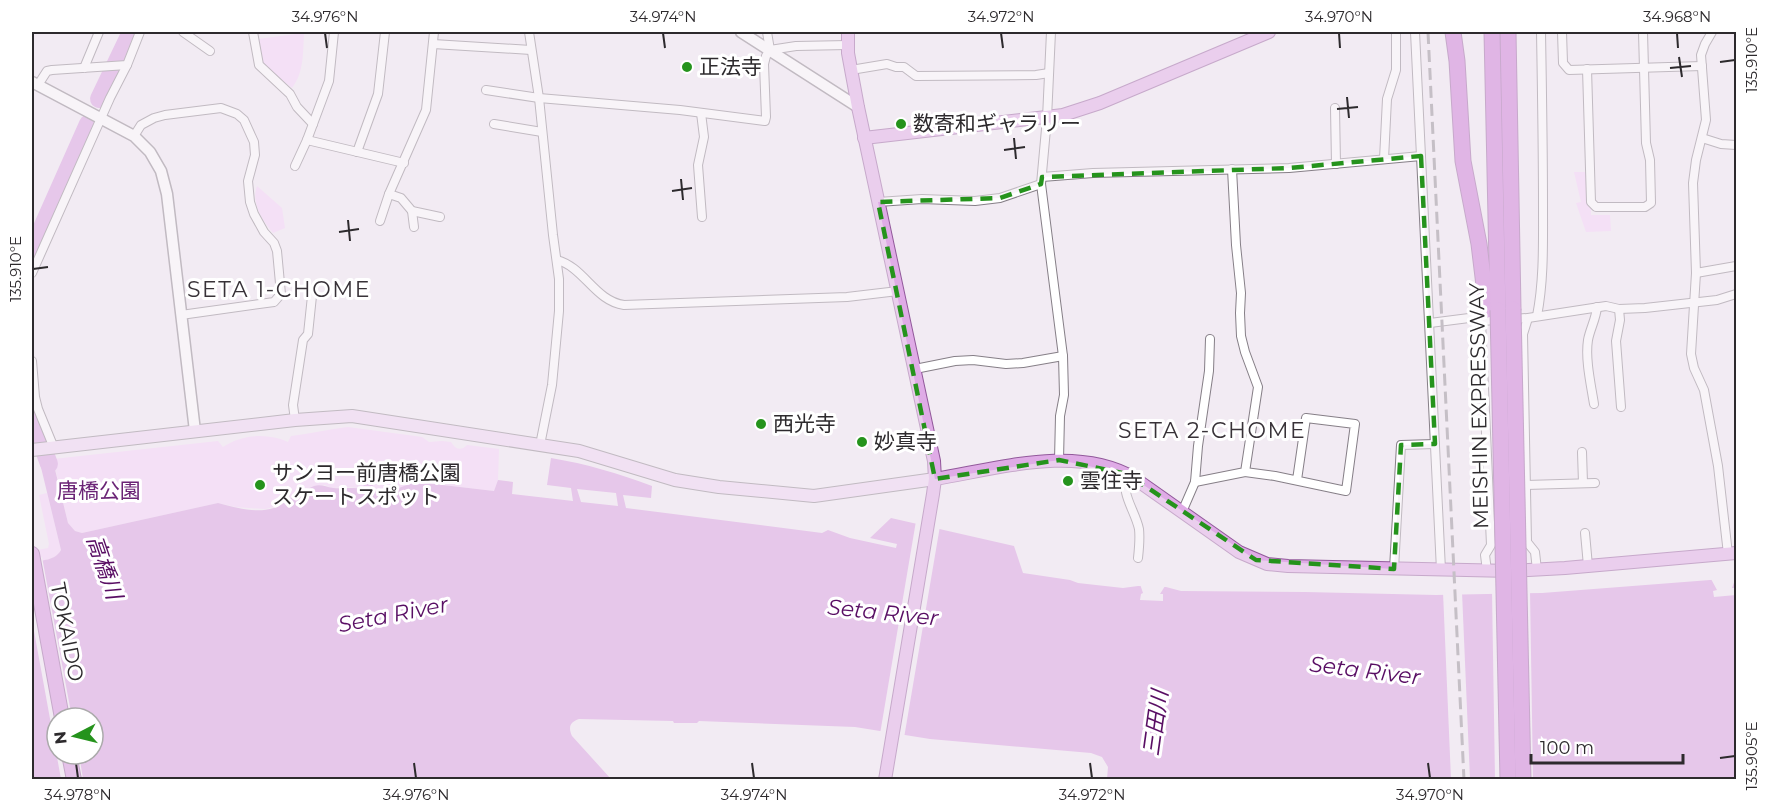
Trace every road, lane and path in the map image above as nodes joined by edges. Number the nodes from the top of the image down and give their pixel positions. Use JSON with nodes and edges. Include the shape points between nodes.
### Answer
{"nodes":[{"id":1,"x":99,"y":32,"type":"edge"},
{"id":2,"x":140,"y":32,"type":"edge"},
{"id":3,"x":183,"y":32,"type":"edge"},
{"id":4,"x":253,"y":32,"type":"edge"},
{"id":5,"x":334,"y":32,"type":"edge"},
{"id":6,"x":385,"y":32,"type":"edge"},
{"id":7,"x":434,"y":32,"type":"edge"},
{"id":8,"x":529,"y":32,"type":"edge"},
{"id":9,"x":741,"y":32,"type":"edge"},
{"id":10,"x":767,"y":32,"type":"edge"},
{"id":11,"x":848,"y":32,"type":"edge"},
{"id":12,"x":1051,"y":32,"type":"edge"},
{"id":13,"x":1269,"y":32,"type":"edge"},
{"id":14,"x":1396,"y":32,"type":"edge"},
{"id":15,"x":1415,"y":32,"type":"edge"},
{"id":16,"x":1452,"y":32,"type":"edge"},
{"id":17,"x":1492,"y":32,"type":"edge"},
{"id":18,"x":1509,"y":32,"type":"edge"},
{"id":19,"x":1541,"y":32,"type":"edge"},
{"id":20,"x":1562,"y":32,"type":"edge"},
{"id":21,"x":1643,"y":32,"type":"edge"},
{"id":22,"x":1712,"y":32,"type":"edge"},
{"id":23,"x":433,"y":44,"type":"junction"},
{"id":24,"x":848,"y":45,"type":"junction"},
{"id":25,"x":531,"y":50,"type":"junction"},
{"id":26,"x":770,"y":50,"type":"junction"},
{"id":27,"x":210,"y":51,"type":"dead end"},
{"id":28,"x":124,"y":65,"type":"junction"},
{"id":29,"x":1702,"y":66,"type":"junction"},
{"id":30,"x":84,"y":68,"type":"junction"},
{"id":31,"x":1644,"y":68,"type":"junction"},
{"id":32,"x":1587,"y":69,"type":"junction"},
{"id":33,"x":851,"y":70,"type":"junction"},
{"id":34,"x":1049,"y":73,"type":"junction"},
{"id":35,"x":35,"y":83,"type":"edge"},
{"id":36,"x":486,"y":90,"type":"dead end"},
{"id":37,"x":539,"y":98,"type":"junction"},
{"id":38,"x":858,"y":107,"type":"junction"},
{"id":39,"x":1335,"y":108,"type":"dead end"},
{"id":40,"x":700,"y":112,"type":"junction"},
{"id":41,"x":101,"y":118,"type":"junction"},
{"id":42,"x":1047,"y":118,"type":"junction"},
{"id":43,"x":313,"y":124,"type":"junction"},
{"id":44,"x":494,"y":124,"type":"dead end"},
{"id":45,"x":542,"y":132,"type":"junction"},
{"id":46,"x":134,"y":136,"type":"junction"},
{"id":47,"x":864,"y":138,"type":"junction"},
{"id":48,"x":1702,"y":138,"type":"junction"},
{"id":49,"x":307,"y":140,"type":"junction"},
{"id":50,"x":1737,"y":145,"type":"edge"},
{"id":51,"x":357,"y":152,"type":"junction"},
{"id":52,"x":1421,"y":156,"type":"junction"},
{"id":53,"x":1384,"y":159,"type":"junction"},
{"id":54,"x":404,"y":163,"type":"junction"},
{"id":55,"x":1336,"y":164,"type":"junction"},
{"id":56,"x":295,"y":166,"type":"dead end"},
{"id":57,"x":1232,"y":169,"type":"junction"},
{"id":58,"x":1041,"y":181,"type":"junction"},
{"id":59,"x":389,"y":194,"type":"junction"},
{"id":60,"x":878,"y":202,"type":"junction"},
{"id":61,"x":412,"y":211,"type":"junction"},
{"id":62,"x":440,"y":217,"type":"dead end"},
{"id":63,"x":702,"y":217,"type":"dead end"},
{"id":64,"x":380,"y":221,"type":"dead end"},
{"id":65,"x":414,"y":227,"type":"dead end"},
{"id":66,"x":557,"y":260,"type":"junction"},
{"id":67,"x":1737,"y":266,"type":"edge"},
{"id":68,"x":32,"y":273,"type":"edge"},
{"id":69,"x":1696,"y":273,"type":"junction"},
{"id":70,"x":898,"y":291,"type":"junction"},
{"id":71,"x":1737,"y":294,"type":"edge"},
{"id":72,"x":312,"y":296,"type":"dead end"},
{"id":73,"x":1693,"y":303,"type":"junction"},
{"id":74,"x":1597,"y":307,"type":"junction"},
{"id":75,"x":1619,"y":309,"type":"junction"},
{"id":76,"x":1495,"y":312,"type":"junction"},
{"id":77,"x":181,"y":315,"type":"junction"},
{"id":78,"x":1533,"y":317,"type":"junction"},
{"id":79,"x":1430,"y":323,"type":"junction"},
{"id":80,"x":1210,"y":339,"type":"dead end"},
{"id":81,"x":1063,"y":356,"type":"junction"},
{"id":82,"x":32,"y":361,"type":"edge"},
{"id":83,"x":915,"y":369,"type":"junction"},
{"id":84,"x":1591,"y":401,"type":"dead end"},
{"id":85,"x":1621,"y":408,"type":"dead end"},
{"id":86,"x":295,"y":420,"type":"junction"},
{"id":87,"x":195,"y":431,"type":"junction"},
{"id":88,"x":1435,"y":444,"type":"junction"},
{"id":89,"x":540,"y":445,"type":"junction"},
{"id":90,"x":52,"y":448,"type":"junction"},
{"id":91,"x":33,"y":450,"type":"edge"},
{"id":92,"x":1582,"y":452,"type":"dead end"},
{"id":93,"x":1059,"y":460,"type":"junction"},
{"id":94,"x":1245,"y":472,"type":"junction"},
{"id":95,"x":1127,"y":474,"type":"junction"},
{"id":96,"x":935,"y":479,"type":"junction"},
{"id":97,"x":1297,"y":480,"type":"junction"},
{"id":98,"x":1195,"y":482,"type":"junction"},
{"id":99,"x":1583,"y":483,"type":"junction"},
{"id":100,"x":1595,"y":483,"type":"dead end"},
{"id":101,"x":1526,"y":485,"type":"junction"},
{"id":102,"x":1182,"y":512,"type":"junction"},
{"id":103,"x":1585,"y":533,"type":"dead end"},
{"id":104,"x":32,"y":554,"type":"edge"},
{"id":105,"x":1732,"y":554,"type":"edge"},
{"id":106,"x":1138,"y":558,"type":"dead end"},
{"id":107,"x":1588,"y":566,"type":"junction"},
{"id":108,"x":1394,"y":568,"type":"junction"},
{"id":109,"x":1441,"y":570,"type":"junction"},
{"id":110,"x":1537,"y":570,"type":"junction"},
{"id":111,"x":1487,"y":571,"type":"junction"},
{"id":112,"x":60,"y":706,"type":"edge"},
{"id":113,"x":885,"y":780,"type":"edge"},
{"id":114,"x":1508,"y":780,"type":"edge"},
{"id":115,"x":1523,"y":780,"type":"edge"}],
"edges":[{"from":1,"to":30,"type":"street"},
{"from":2,"to":28,"type":"street"},
{"from":3,"to":27,"type":"street"},
{"from":4,"to":43,"type":"street","via":[[260,65]]},
{"from":5,"to":43,"type":"street","via":[[329,81]]},
{"from":6,"to":51,"type":"street","via":[[378,94]]},
{"from":7,"to":23,"type":"street"},
{"from":8,"to":25,"type":"street"},
{"from":9,"to":26,"type":"street"},
{"from":10,"to":26,"type":"street"},
{"from":11,"to":24,"type":"main road"},
{"from":12,"to":34,"type":"street"},
{"from":13,"to":42,"type":"main road","via":[[1100,103]]},
{"from":14,"to":53,"type":"street","via":[[1396,70],[1387,99]]},
{"from":15,"to":52,"type":"street"},
{"from":16,"to":76,"type":"highway","via":[[1462,161]]},
{"from":17,"to":76,"type":"highway","name":"MEISHIN EXPRESSWAY"},
{"from":18,"to":76,"type":"highway","name":"MEISHIN EXPRESSWAY"},
{"from":19,"to":78,"type":"street","via":[[1543,270],[1541,294]]},
{"from":20,"to":32,"type":"street","via":[[1563,63],[1569,70]]},
{"from":21,"to":31,"type":"street"},
{"from":22,"to":29,"type":"street","via":[[1703,49]]},
{"from":23,"to":25,"type":"street"},
{"from":23,"to":54,"type":"street","via":[[426,110]]},
{"from":24,"to":26,"type":"street"},
{"from":24,"to":33,"type":"main road"},
{"from":25,"to":37,"type":"street"},
{"from":26,"to":38,"type":"street"},
{"from":26,"to":40,"type":"street","via":[[764,64],[765,120]]},
{"from":28,"to":30,"type":"street"},
{"from":28,"to":41,"type":"street"},
{"from":29,"to":31,"type":"street"},
{"from":29,"to":48,"type":"street","via":[[1706,120]]},
{"from":30,"to":35,"type":"street","via":[[47,71]]},
{"from":31,"to":32,"type":"street"},
{"from":31,"to":32,"type":"street","via":[[1651,202],[1645,207],[1596,207],[1591,202]]},
{"from":33,"to":34,"type":"street","via":[[887,64],[904,67],[916,76]]},
{"from":33,"to":38,"type":"main road"},
{"from":34,"to":42,"type":"street"},
{"from":35,"to":41,"type":"street"},
{"from":36,"to":37,"type":"street"},
{"from":37,"to":40,"type":"street"},
{"from":37,"to":45,"type":"street"},
{"from":38,"to":47,"type":"main road"},
{"from":39,"to":55,"type":"street"},
{"from":40,"to":63,"type":"street","via":[[704,137],[698,165]]},
{"from":41,"to":46,"type":"street"},
{"from":41,"to":68,"type":"street"},
{"from":42,"to":47,"type":"main road"},
{"from":42,"to":58,"type":"street"},
{"from":43,"to":49,"type":"street"},
{"from":44,"to":45,"type":"street"},
{"from":45,"to":66,"type":"street"},
{"from":46,"to":77,"type":"street","via":[[161,171]]},
{"from":46,"to":77,"type":"street","via":[[141,125],[154,118],[221,108],[244,120],[254,142],[248,181],[250,202],[277,251],[281,294],[274,302]]},
{"from":47,"to":60,"type":"main road"},
{"from":48,"to":50,"type":"street"},
{"from":48,"to":69,"type":"street","via":[[1693,183]]},
{"from":49,"to":51,"type":"street"},
{"from":49,"to":56,"type":"street"},
{"from":51,"to":54,"type":"street"},
{"from":52,"to":53,"type":"street"},
{"from":52,"to":79,"type":"street"},
{"from":53,"to":55,"type":"street"},
{"from":54,"to":59,"type":"street"},
{"from":55,"to":57,"type":"street"},
{"from":57,"to":58,"type":"street","via":[[1093,173]]},
{"from":57,"to":94,"type":"street","via":[[1242,336],[1258,387]]},
{"from":58,"to":60,"type":"street","via":[[1000,198]]},
{"from":58,"to":81,"type":"street"},
{"from":59,"to":61,"type":"street","via":[[398,196]]},
{"from":59,"to":64,"type":"street"},
{"from":60,"to":70,"type":"main road"},
{"from":61,"to":62,"type":"street"},
{"from":61,"to":65,"type":"street"},
{"from":66,"to":70,"type":"street","via":[[579,273],[606,299],[624,305],[847,297]]},
{"from":66,"to":89,"type":"street","via":[[560,279],[554,369]]},
{"from":67,"to":69,"type":"street"},
{"from":69,"to":73,"type":"street"},
{"from":70,"to":83,"type":"main road"},
{"from":71,"to":73,"type":"street"},
{"from":72,"to":86,"type":"street","via":[[293,405]]},
{"from":73,"to":75,"type":"street"},
{"from":73,"to":105,"type":"street","via":[[1692,363],[1704,390]]},
{"from":74,"to":75,"type":"street"},
{"from":74,"to":78,"type":"street"},
{"from":74,"to":84,"type":"street","via":[[1588,339],[1586,369]]},
{"from":75,"to":85,"type":"street","via":[[1616,341]]},
{"from":76,"to":78,"type":"street"},
{"from":76,"to":79,"type":"street"},
{"from":76,"to":111,"type":"street","via":[[1484,406],[1491,545],[1485,555]]},
{"from":76,"to":114,"type":"highway","name":"MEISHIN EXPRESSWAY","bridge":true},
{"from":76,"to":115,"type":"highway","name":"MEISHIN EXPRESSWAY","bridge":true},
{"from":77,"to":87,"type":"street"},
{"from":78,"to":101,"type":"street","via":[[1523,334]]},
{"from":79,"to":88,"type":"street"},
{"from":80,"to":98,"type":"street"},
{"from":81,"to":83,"type":"street","via":[[1006,364],[955,361]]},
{"from":81,"to":93,"type":"street"},
{"from":82,"to":90,"type":"street","via":[[34,397]]},
{"from":83,"to":96,"type":"main road"},
{"from":86,"to":87,"type":"main road"},
{"from":86,"to":89,"type":"main road","via":[[352,416]]},
{"from":87,"to":90,"type":"main road"},
{"from":88,"to":108,"type":"street","via":[[1401,445]]},
{"from":88,"to":109,"type":"street"},
{"from":89,"to":96,"type":"main road","via":[[592,454],[675,480],[802,496]]},
{"from":90,"to":91,"type":"main road"},
{"from":92,"to":99,"type":"street"},
{"from":93,"to":95,"type":"main road","via":[[1097,464]]},
{"from":93,"to":96,"type":"main road"},
{"from":94,"to":97,"type":"street"},
{"from":94,"to":98,"type":"street"},
{"from":95,"to":102,"type":"main road"},
{"from":95,"to":106,"type":"street","via":[[1127,499],[1139,532]]},
{"from":96,"to":113,"type":"main road"},
{"from":97,"to":97,"type":"street","via":[[1346,491],[1355,424],[1306,418]]},
{"from":98,"to":102,"type":"street"},
{"from":99,"to":100,"type":"street"},
{"from":99,"to":101,"type":"street"},
{"from":101,"to":110,"type":"street","via":[[1527,542],[1535,552]]},
{"from":102,"to":108,"type":"main road","via":[[1239,552],[1267,564]]},
{"from":103,"to":107,"type":"street"},
{"from":104,"to":112,"type":"highway","name":"TOKAIDO"},
{"from":105,"to":107,"type":"main road"},
{"from":107,"to":110,"type":"main road"},
{"from":108,"to":109,"type":"main road"},
{"from":109,"to":111,"type":"main road"},
{"from":110,"to":111,"type":"main road"}]}
